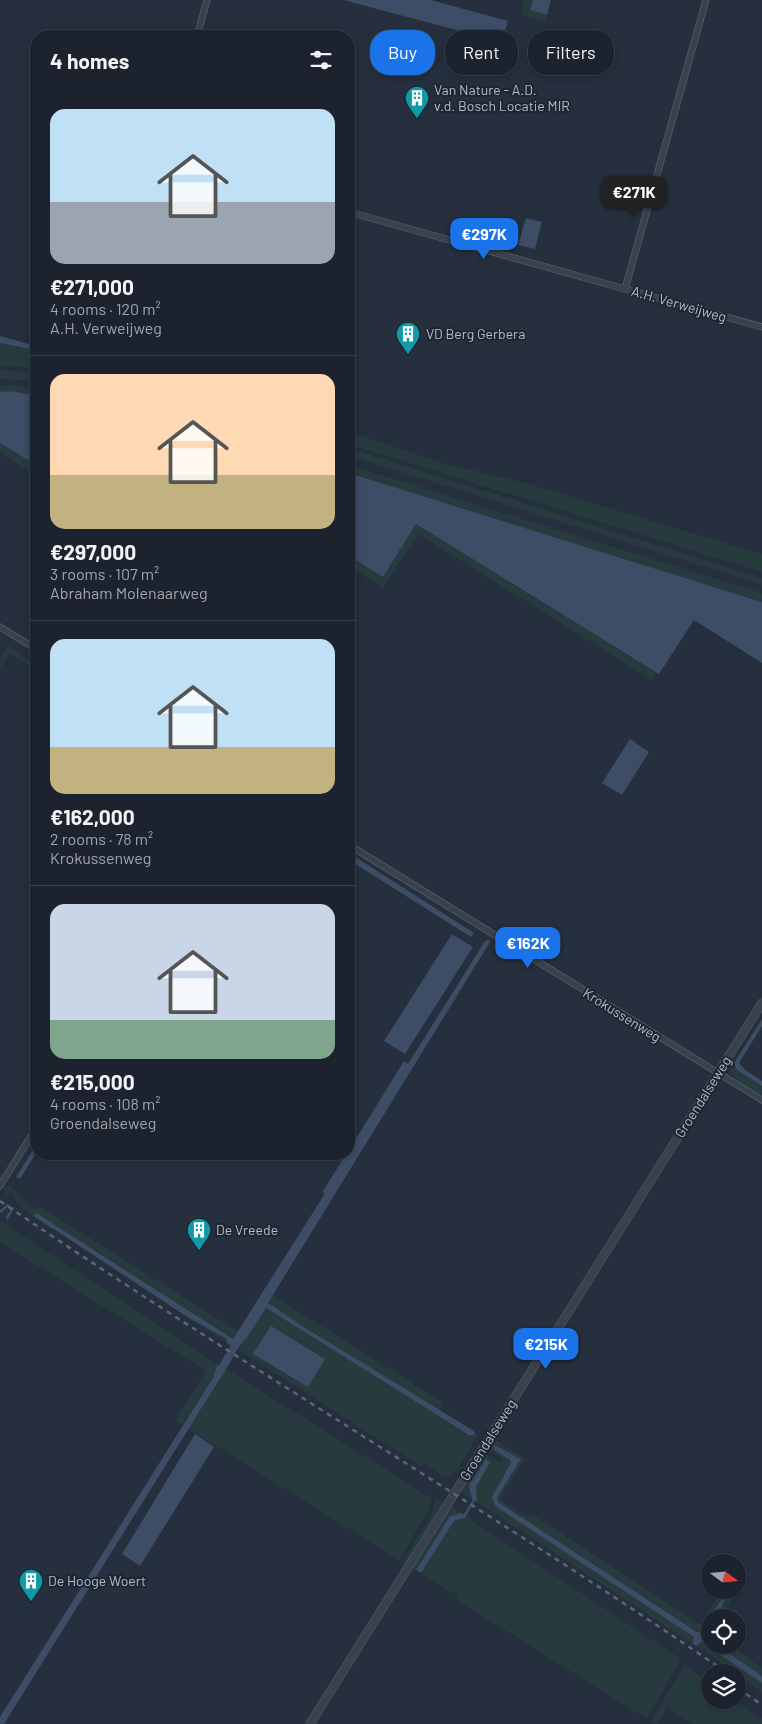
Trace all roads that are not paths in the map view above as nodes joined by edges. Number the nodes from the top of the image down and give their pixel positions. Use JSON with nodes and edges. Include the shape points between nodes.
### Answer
{"nodes":[{"id":1,"x":207,"y":0,"type":"edge"},
{"id":2,"x":706,"y":0,"type":"edge"},
{"id":3,"x":199,"y":30,"type":"edge"},
{"id":4,"x":355,"y":214,"type":"edge"},
{"id":5,"x":625,"y":289,"type":"junction"},
{"id":6,"x":762,"y":327,"type":"edge"},
{"id":7,"x":0,"y":627,"type":"edge"},
{"id":8,"x":30,"y":645,"type":"edge"},
{"id":9,"x":355,"y":849,"type":"edge"},
{"id":10,"x":762,"y":1003,"type":"edge"},
{"id":11,"x":718,"y":1073,"type":"junction"},
{"id":12,"x":762,"y":1100,"type":"edge"},
{"id":13,"x":30,"y":1138,"type":"edge"},
{"id":14,"x":0,"y":1186,"type":"edge"},
{"id":15,"x":310,"y":1724,"type":"edge"}],
"edges":[{"from":1,"to":3,"type":"street"},
{"from":2,"to":5,"type":"street","name":"A.H. Verweijweg"},
{"from":4,"to":5,"type":"street"},
{"from":5,"to":6,"type":"street","name":"A.H. Verweijweg"},
{"from":7,"to":8,"type":"street"},
{"from":9,"to":11,"type":"street","name":"Krokussenweg"},
{"from":10,"to":11,"type":"street","name":"Groendalseweg"},
{"from":11,"to":12,"type":"street","name":"Krokussenweg"},
{"from":11,"to":15,"type":"street","name":"Groendalseweg"},
{"from":13,"to":14,"type":"street"}]}
